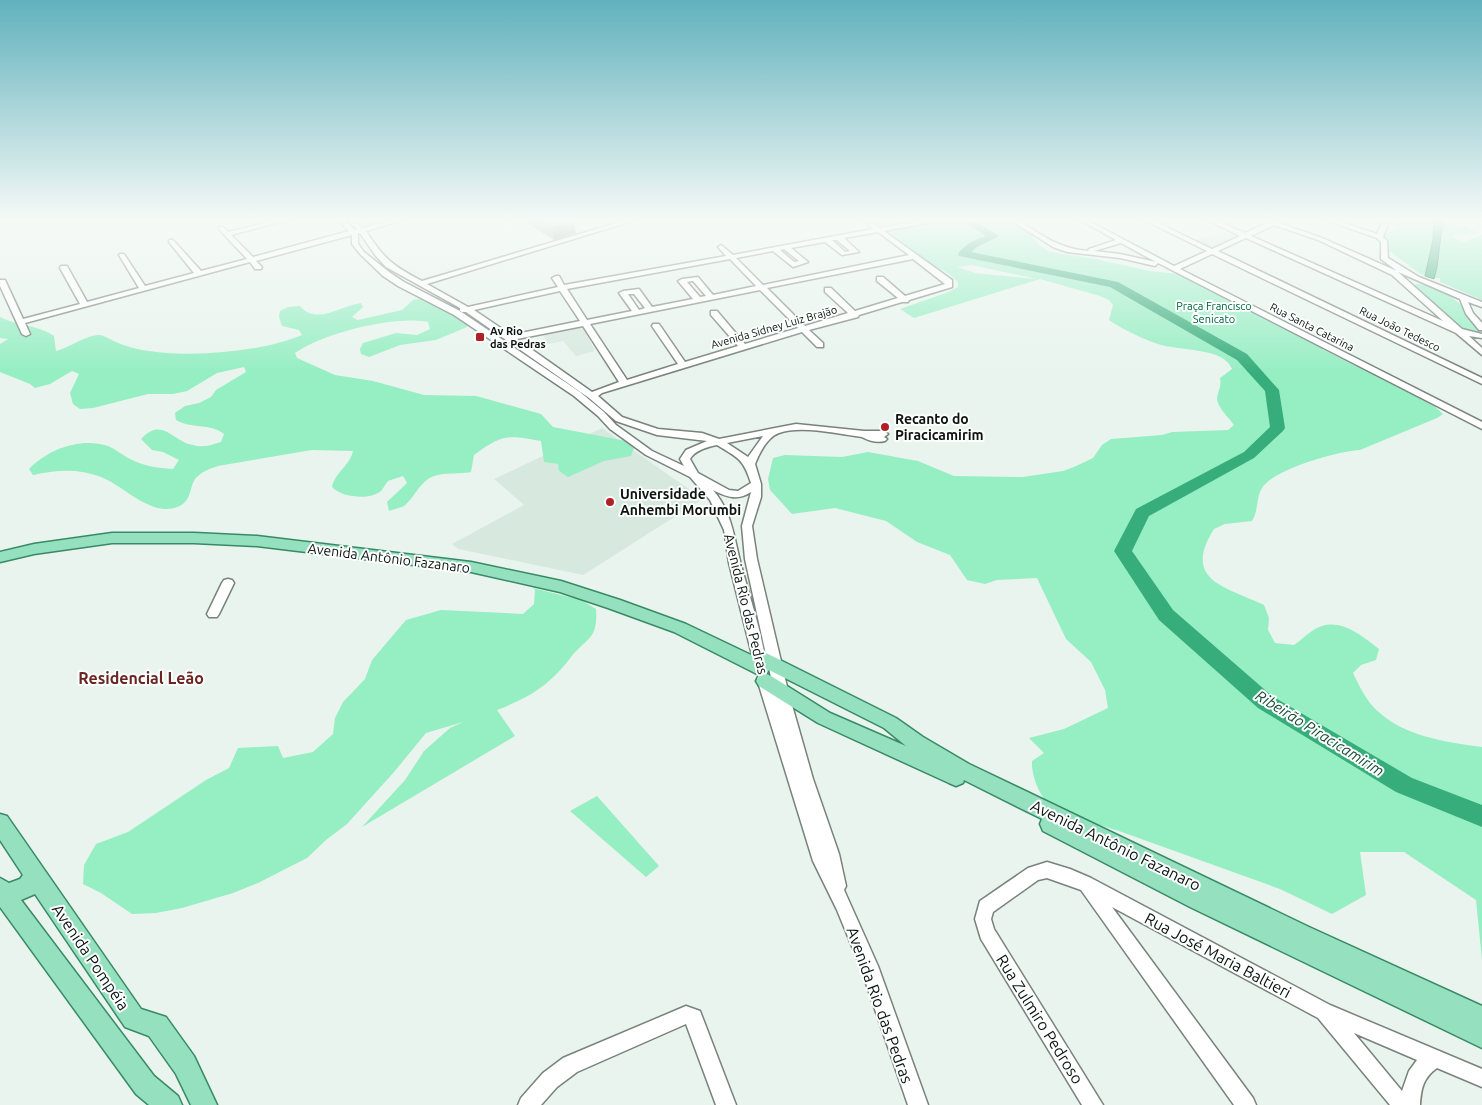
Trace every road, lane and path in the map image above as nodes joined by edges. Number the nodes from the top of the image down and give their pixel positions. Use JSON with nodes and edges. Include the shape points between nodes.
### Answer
{"nodes":[{"id":1,"x":65,"y":271,"type":"edge"},
{"id":2,"x":132,"y":271,"type":"edge"},
{"id":3,"x":195,"y":271,"type":"edge"},
{"id":4,"x":212,"y":271,"type":"edge"},
{"id":5,"x":381,"y":271,"type":"edge"},
{"id":6,"x":398,"y":271,"type":"edge"},
{"id":7,"x":465,"y":271,"type":"edge"},
{"id":8,"x":657,"y":271,"type":"edge"},
{"id":9,"x":745,"y":271,"type":"edge"},
{"id":10,"x":843,"y":271,"type":"edge"},
{"id":11,"x":934,"y":271,"type":"edge"},
{"id":12,"x":1177,"y":271,"type":"edge"},
{"id":13,"x":1253,"y":271,"type":"edge"},
{"id":14,"x":1327,"y":271,"type":"edge"},
{"id":15,"x":1393,"y":271,"type":"edge"},
{"id":16,"x":1401,"y":271,"type":"edge"},
{"id":17,"x":198,"y":274,"type":"junction"},
{"id":18,"x":556,"y":278,"type":"dead end"},
{"id":19,"x":880,"y":279,"type":"dead end"},
{"id":20,"x":2,"y":282,"type":"dead end"},
{"id":21,"x":421,"y":284,"type":"junction"},
{"id":22,"x":1411,"y":285,"type":"junction"},
{"id":23,"x":1434,"y":285,"type":"junction"},
{"id":24,"x":761,"y":287,"type":"junction"},
{"id":25,"x":562,"y":288,"type":"junction"},
{"id":26,"x":143,"y":289,"type":"junction"},
{"id":27,"x":828,"y":290,"type":"dead end"},
{"id":28,"x":3,"y":292,"type":"edge"},
{"id":29,"x":711,"y":297,"type":"junction"},
{"id":30,"x":1464,"y":297,"type":"junction"},
{"id":31,"x":698,"y":300,"type":"junction"},
{"id":32,"x":905,"y":300,"type":"junction"},
{"id":33,"x":84,"y":304,"type":"junction"},
{"id":34,"x":1431,"y":304,"type":"junction"},
{"id":35,"x":1480,"y":304,"type":"edge"},
{"id":36,"x":1406,"y":306,"type":"junction"},
{"id":37,"x":650,"y":310,"type":"junction"},
{"id":38,"x":1482,"y":310,"type":"edge"},
{"id":39,"x":462,"y":311,"type":"junction"},
{"id":40,"x":637,"y":312,"type":"junction"},
{"id":41,"x":714,"y":313,"type":"dead end"},
{"id":42,"x":855,"y":315,"type":"junction"},
{"id":43,"x":1472,"y":318,"type":"junction"},
{"id":44,"x":21,"y":322,"type":"junction"},
{"id":45,"x":585,"y":323,"type":"junction"},
{"id":46,"x":656,"y":326,"type":"dead end"},
{"id":47,"x":1482,"y":328,"type":"edge"},
{"id":48,"x":805,"y":330,"type":"junction"},
{"id":49,"x":1459,"y":331,"type":"junction"},
{"id":50,"x":26,"y":334,"type":"dead end"},
{"id":51,"x":1482,"y":336,"type":"edge"},
{"id":52,"x":510,"y":338,"type":"junction"},
{"id":53,"x":1467,"y":339,"type":"junction"},
{"id":54,"x":1482,"y":344,"type":"edge"},
{"id":55,"x":820,"y":345,"type":"dead end"},
{"id":56,"x":744,"y":348,"type":"junction"},
{"id":57,"x":1482,"y":352,"type":"edge"},
{"id":58,"x":683,"y":365,"type":"junction"},
{"id":59,"x":1482,"y":381,"type":"edge"},
{"id":60,"x":625,"y":384,"type":"junction"},
{"id":61,"x":592,"y":396,"type":"junction"},
{"id":62,"x":1482,"y":426,"type":"edge"},
{"id":63,"x":773,"y":432,"type":"junction"},
{"id":64,"x":883,"y":436,"type":"dead end"},
{"id":65,"x":717,"y":441,"type":"junction"},
{"id":66,"x":750,"y":464,"type":"junction"},
{"id":67,"x":694,"y":475,"type":"junction"},
{"id":68,"x":756,"y":484,"type":"junction"},
{"id":69,"x":0,"y":557,"type":"edge"},
{"id":70,"x":228,"y":583,"type":"dead end"},
{"id":71,"x":213,"y":614,"type":"dead end"},
{"id":72,"x":768,"y":673,"type":"junction"},
{"id":73,"x":832,"y":696,"type":"junction"},
{"id":74,"x":872,"y":715,"type":"junction"},
{"id":75,"x":824,"y":718,"type":"junction"},
{"id":76,"x":856,"y":733,"type":"junction"},
{"id":77,"x":0,"y":823,"type":"edge"},
{"id":78,"x":35,"y":875,"type":"junction"},
{"id":79,"x":1085,"y":884,"type":"junction"},
{"id":80,"x":3,"y":892,"type":"edge"},
{"id":81,"x":843,"y":904,"type":"junction"},
{"id":82,"x":987,"y":933,"type":"joint"},
{"id":83,"x":1324,"y":1011,"type":"junction"},
{"id":84,"x":1482,"y":1018,"type":"edge"},
{"id":85,"x":1482,"y":1036,"type":"edge"},
{"id":86,"x":1434,"y":1059,"type":"junction"},
{"id":87,"x":1482,"y":1078,"type":"edge"},
{"id":88,"x":169,"y":1105,"type":"edge"},
{"id":89,"x":204,"y":1105,"type":"edge"},
{"id":90,"x":528,"y":1105,"type":"edge"},
{"id":91,"x":726,"y":1105,"type":"edge"},
{"id":92,"x":918,"y":1105,"type":"edge"},
{"id":93,"x":1093,"y":1105,"type":"edge"},
{"id":94,"x":1246,"y":1105,"type":"edge"},
{"id":95,"x":1402,"y":1105,"type":"edge"},
{"id":96,"x":1410,"y":1105,"type":"edge"}],
"edges":[{"from":1,"to":33,"type":"street"},
{"from":2,"to":26,"type":"street"},
{"from":3,"to":17,"type":"street"},
{"from":4,"to":17,"type":"street"},
{"from":5,"to":39,"type":"street","name":"Avenida Rio das Pedras","via":[[401,284]]},
{"from":6,"to":21,"type":"street","name":"Avenida Rio das Pedras"},
{"from":7,"to":21,"type":"street"},
{"from":8,"to":25,"type":"street"},
{"from":9,"to":24,"type":"street"},
{"from":10,"to":24,"type":"street"},
{"from":11,"to":32,"type":"street","name":"Avenida Sidney Luiz Brajão","via":[[949,285]]},
{"from":12,"to":62,"type":"street","name":"Rua Santa Catarina"},
{"from":13,"to":59,"type":"street","name":"Rua João Tedesco"},
{"from":14,"to":36,"type":"street"},
{"from":15,"to":22,"type":"street"},
{"from":16,"to":23,"type":"street"},
{"from":17,"to":26,"type":"street"},
{"from":18,"to":25,"type":"street"},
{"from":19,"to":32,"type":"street"},
{"from":20,"to":28,"type":"street"},
{"from":21,"to":39,"type":"street","name":"Avenida Rio das Pedras"},
{"from":22,"to":23,"type":"street"},
{"from":22,"to":34,"type":"street"},
{"from":23,"to":30,"type":"street"},
{"from":24,"to":29,"type":"street"},
{"from":24,"to":48,"type":"street"},
{"from":25,"to":39,"type":"street"},
{"from":25,"to":45,"type":"street"},
{"from":26,"to":33,"type":"street"},
{"from":27,"to":42,"type":"street"},
{"from":28,"to":44,"type":"street"},
{"from":29,"to":31,"type":"street"},
{"from":29,"to":31,"type":"street","via":[[695,278],[682,281]]},
{"from":30,"to":35,"type":"street"},
{"from":30,"to":43,"type":"street","via":[[1464,305]]},
{"from":31,"to":37,"type":"street"},
{"from":32,"to":42,"type":"street","name":"Avenida Sidney Luiz Brajão"},
{"from":33,"to":44,"type":"street"},
{"from":34,"to":36,"type":"street","via":[[1420,308]]},
{"from":34,"to":49,"type":"street"},
{"from":36,"to":49,"type":"street"},
{"from":37,"to":40,"type":"street"},
{"from":37,"to":40,"type":"street","via":[[636,291],[623,293]]},
{"from":38,"to":43,"type":"street"},
{"from":39,"to":52,"type":"street","name":"Avenida Rio das Pedras"},
{"from":39,"to":67,"type":"street","name":"Avenida Rio das Pedras","via":[[577,394],[613,428],[649,452]]},
{"from":40,"to":45,"type":"street"},
{"from":41,"to":56,"type":"street"},
{"from":42,"to":48,"type":"street","name":"Avenida Sidney Luiz Brajão"},
{"from":43,"to":47,"type":"street"},
{"from":44,"to":50,"type":"street"},
{"from":45,"to":52,"type":"street"},
{"from":45,"to":60,"type":"street"},
{"from":46,"to":58,"type":"street"},
{"from":48,"to":55,"type":"street"},
{"from":48,"to":56,"type":"street","name":"Avenida Sidney Luiz Brajão"},
{"from":49,"to":51,"type":"street"},
{"from":49,"to":53,"type":"street"},
{"from":52,"to":61,"type":"street","name":"Avenida Rio das Pedras"},
{"from":53,"to":54,"type":"street"},
{"from":53,"to":57,"type":"street"},
{"from":56,"to":58,"type":"street","name":"Avenida Sidney Luiz Brajão"},
{"from":58,"to":60,"type":"street","name":"Avenida Sidney Luiz Brajão"},
{"from":60,"to":61,"type":"street","name":"Avenida Sidney Luiz Brajão"},
{"from":61,"to":65,"type":"street","name":"Avenida Rio das Pedras","via":[[612,414],[642,428]]},
{"from":63,"to":64,"type":"street","name":"Avenida Rio das Pedras","via":[[796,427]]},
{"from":63,"to":65,"type":"street","name":"Avenida Rio das Pedras"},
{"from":63,"to":66,"type":"street","via":[[762,441]]},
{"from":65,"to":66,"type":"street","name":"Avenida Rio das Pedras"},
{"from":65,"to":67,"type":"street","via":[[694,448],[686,455]]},
{"from":66,"to":68,"type":"street","name":"Avenida Rio das Pedras"},
{"from":67,"to":68,"type":"street","via":[[726,493],[740,495]]},
{"from":67,"to":72,"type":"street","name":"Avenida Rio das Pedras","via":[[715,499],[729,530],[735,563]]},
{"from":68,"to":72,"type":"street","name":"Avenida Rio das Pedras","via":[[756,496],[747,526]]},
{"from":69,"to":72,"type":"main road","name":"Avenida Antônio Fazanaro","via":[[112,538],[194,538],[257,541],[471,567],[561,587],[614,604],[680,628]]},
{"from":70,"to":71,"type":"street"},
{"from":72,"to":73,"type":"main road","name":"Avenida Antônio Fazanaro"},
{"from":72,"to":75,"type":"main road","name":"Avenida Antônio Fazanaro"},
{"from":72,"to":81,"type":"street","name":"Avenida Rio das Pedras","via":[[831,854]]},
{"from":72,"to":81,"type":"street","name":"Avenida Rio das Pedras","via":[[821,861]]},
{"from":73,"to":74,"type":"main road","name":"Avenida Antônio Fazanaro"},
{"from":73,"to":75,"type":"main road","via":[[835,708]]},
{"from":74,"to":76,"type":"main road","via":[[856,718],[853,725]]},
{"from":74,"to":84,"type":"main road","name":"Avenida Antônio Fazanaro","via":[[962,770],[1301,935]]},
{"from":75,"to":76,"type":"main road","name":"Avenida Antônio Fazanaro"},
{"from":76,"to":85,"type":"main road","name":"Avenida Antônio Fazanaro","via":[[924,762]]},
{"from":77,"to":78,"type":"main road","name":"Avenida Pompéia"},
{"from":78,"to":80,"type":"main road","via":[[28,886]]},
{"from":78,"to":89,"type":"main road","name":"Avenida Pompéia","via":[[133,1019],[156,1026],[180,1057]]},
{"from":79,"to":82,"type":"street","name":"Rua José Maria Baltieri","via":[[1047,870],[1034,873],[986,907],[983,919]]},
{"from":79,"to":83,"type":"street","name":"Rua José Maria Baltieri"},
{"from":79,"to":94,"type":"street"},
{"from":80,"to":88,"type":"main road","name":"Avenida Pompéia","via":[[145,1084]]},
{"from":81,"to":92,"type":"street","name":"Avenida Rio das Pedras","via":[[869,966]]},
{"from":82,"to":93,"type":"street","name":"Rua Zulmiro Pedroso"},
{"from":83,"to":86,"type":"street","name":"Rua José Maria Baltieri"},
{"from":83,"to":95,"type":"street"},
{"from":86,"to":87,"type":"street","name":"Rua José Maria Baltieri"},
{"from":86,"to":96,"type":"street","via":[[1416,1075]]},
{"from":90,"to":91,"type":"street","via":[[550,1080],[570,1065],[686,1015],[694,1017]]}]}
